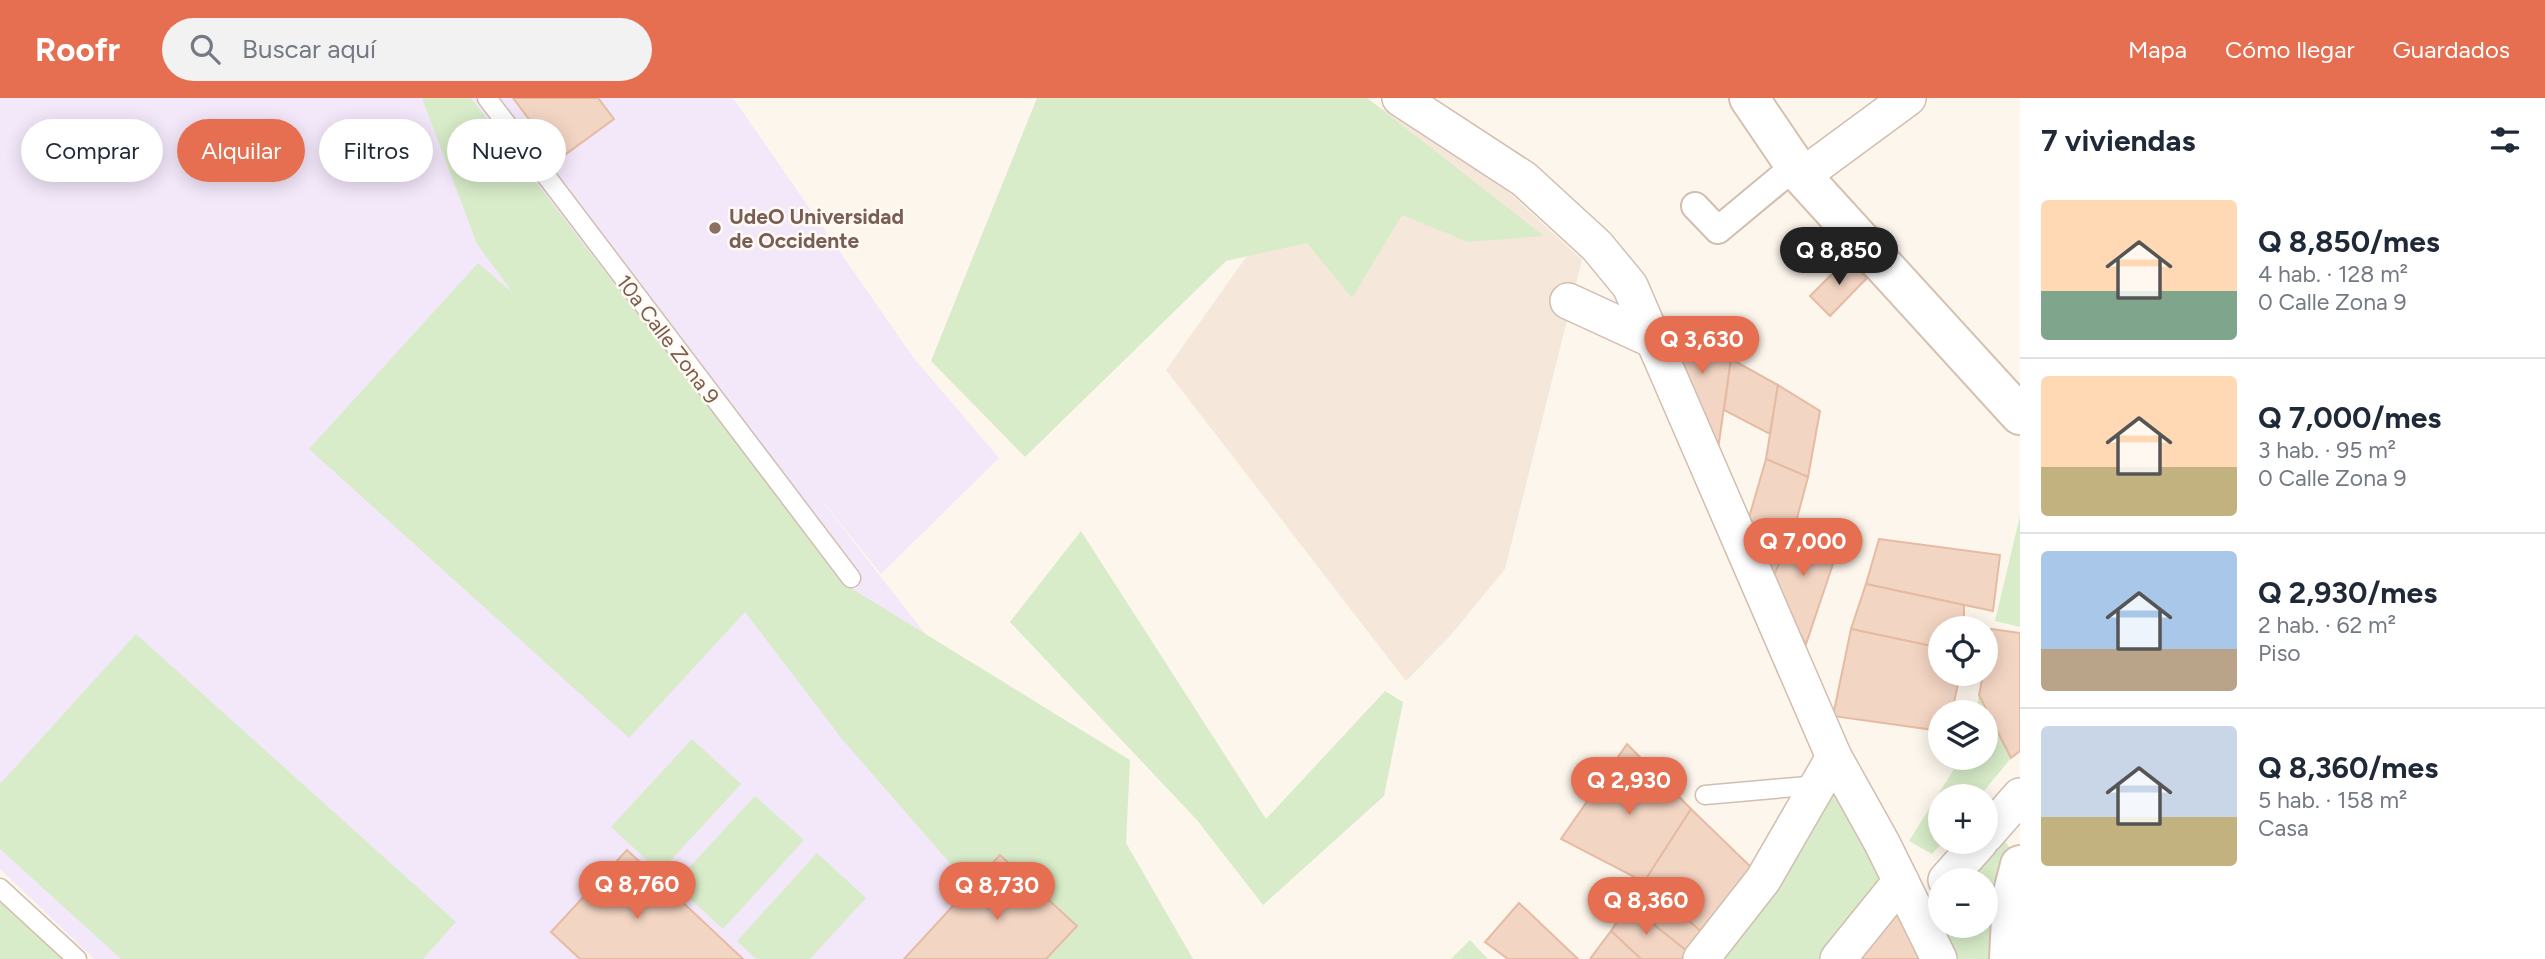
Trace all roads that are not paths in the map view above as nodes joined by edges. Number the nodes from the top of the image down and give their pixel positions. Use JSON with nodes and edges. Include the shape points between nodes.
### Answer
{"nodes":[{"id":1,"x":487,"y":98,"type":"edge"},
{"id":2,"x":1400,"y":98,"type":"edge"},
{"id":3,"x":1749,"y":98,"type":"edge"},
{"id":4,"x":1908,"y":98,"type":"edge"},
{"id":5,"x":1798,"y":171,"type":"junction"},
{"id":6,"x":1695,"y":206,"type":"dead end"},
{"id":7,"x":1568,"y":301,"type":"dead end"},
{"id":8,"x":1655,"y":341,"type":"junction"},
{"id":9,"x":2020,"y":415,"type":"edge"},
{"id":10,"x":851,"y":578,"type":"dead end"},
{"id":11,"x":1826,"y":771,"type":"junction"},
{"id":12,"x":1705,"y":795,"type":"dead end"},
{"id":13,"x":2020,"y":796,"type":"edge"},
{"id":14,"x":1998,"y":821,"type":"edge"},
{"id":15,"x":1969,"y":854,"type":"edge"},
{"id":16,"x":2020,"y":865,"type":"edge"},
{"id":17,"x":1957,"y":868,"type":"edge"},
{"id":18,"x":1901,"y":881,"type":"junction"},
{"id":19,"x":0,"y":888,"type":"edge"},
{"id":20,"x":1928,"y":901,"type":"edge"},
{"id":21,"x":1917,"y":913,"type":"junction"},
{"id":22,"x":77,"y":959,"type":"edge"},
{"id":23,"x":1701,"y":959,"type":"edge"},
{"id":24,"x":1838,"y":959,"type":"edge"},
{"id":25,"x":1939,"y":959,"type":"edge"},
{"id":26,"x":2009,"y":959,"type":"edge"}],
"edges":[{"from":1,"to":10,"type":"lane","name":"10a Calle Zona 9"},
{"from":2,"to":8,"type":"street","via":[[1524,179],[1597,246],[1630,286]]},
{"from":3,"to":5,"type":"main road"},
{"from":4,"to":5,"type":"street"},
{"from":5,"to":6,"type":"street","via":[[1718,230]]},
{"from":5,"to":9,"type":"main road"},
{"from":7,"to":8,"type":"street"},
{"from":8,"to":11,"type":"street"},
{"from":11,"to":12,"type":"lane"},
{"from":11,"to":18,"type":"street"},
{"from":11,"to":23,"type":"street","via":[[1763,880]]},
{"from":13,"to":14,"type":"street"},
{"from":15,"to":17,"type":"street"},
{"from":16,"to":26,"type":"main road","via":[[2012,896]]},
{"from":18,"to":21,"type":"street"},
{"from":18,"to":24,"type":"street"},
{"from":19,"to":22,"type":"lane"},
{"from":20,"to":21,"type":"street"},
{"from":21,"to":25,"type":"street"}]}
